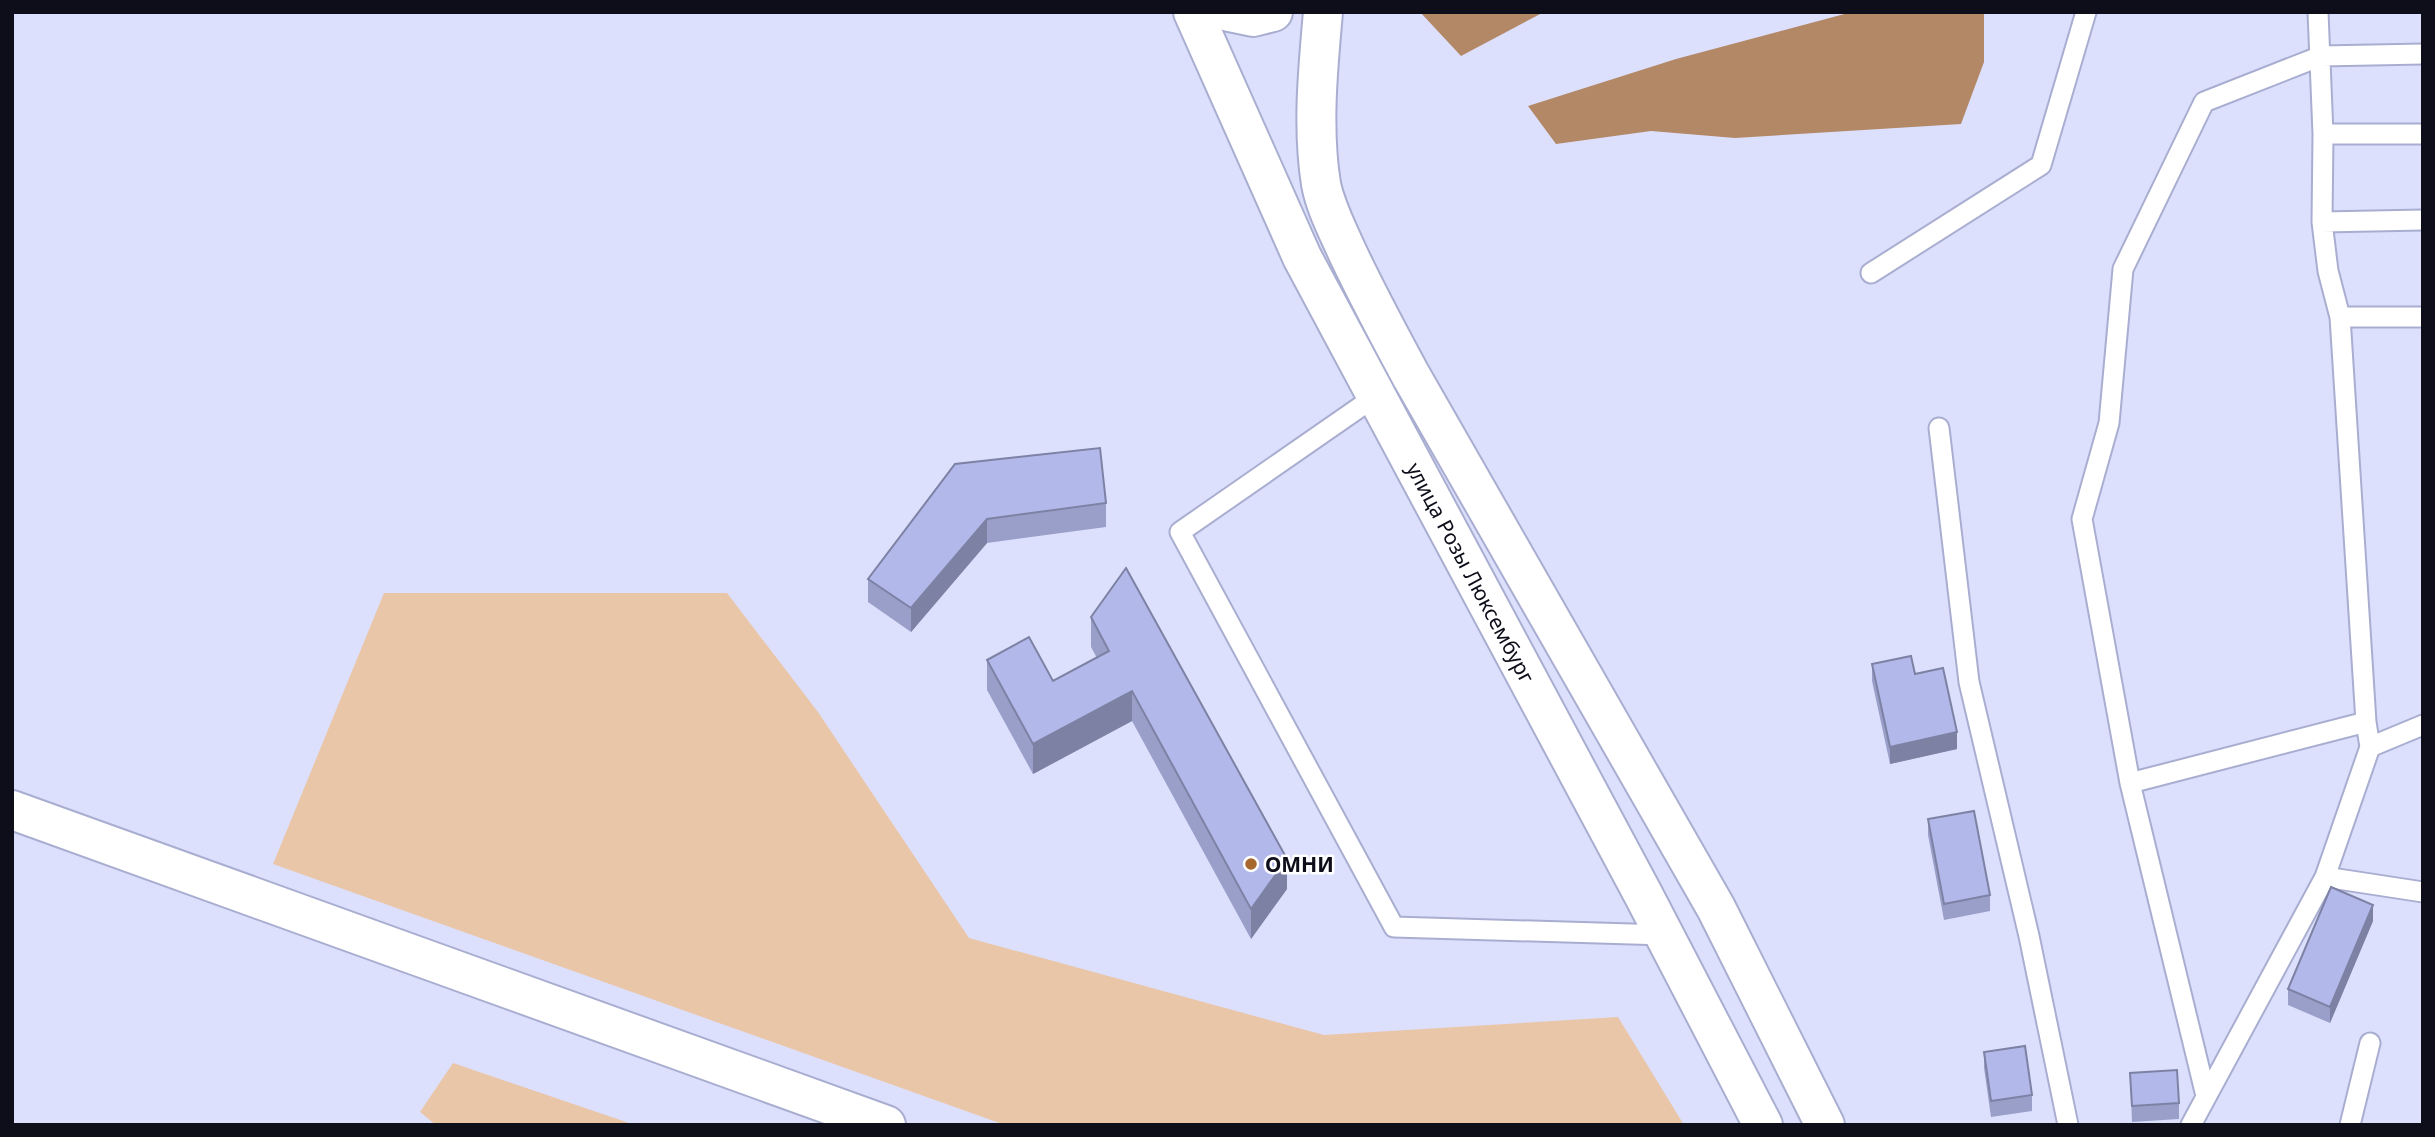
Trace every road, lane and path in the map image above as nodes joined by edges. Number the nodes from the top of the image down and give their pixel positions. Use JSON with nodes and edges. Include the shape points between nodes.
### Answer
{"nodes":[{"id":1,"x":1194,"y":12,"type":"edge"},
{"id":2,"x":1229,"y":12,"type":"edge"},
{"id":3,"x":1273,"y":12,"type":"edge"},
{"id":4,"x":1324,"y":12,"type":"edge"},
{"id":5,"x":2086,"y":12,"type":"edge"},
{"id":6,"x":2318,"y":12,"type":"edge"},
{"id":7,"x":2423,"y":54,"type":"edge"},
{"id":8,"x":2321,"y":56,"type":"junction"},
{"id":9,"x":2323,"y":134,"type":"junction"},
{"id":10,"x":2423,"y":134,"type":"edge"},
{"id":11,"x":2423,"y":220,"type":"edge"},
{"id":12,"x":2322,"y":222,"type":"junction"},
{"id":13,"x":1871,"y":273,"type":"dead end"},
{"id":14,"x":2340,"y":317,"type":"junction"},
{"id":15,"x":2423,"y":317,"type":"edge"},
{"id":16,"x":1410,"y":374,"type":"junction"},
{"id":17,"x":1376,"y":396,"type":"junction"},
{"id":18,"x":1939,"y":428,"type":"dead end"},
{"id":19,"x":2366,"y":722,"type":"junction"},
{"id":20,"x":2423,"y":725,"type":"edge"},
{"id":21,"x":2370,"y":747,"type":"junction"},
{"id":22,"x":2130,"y":783,"type":"junction"},
{"id":23,"x":12,"y":810,"type":"edge"},
{"id":24,"x":2325,"y":877,"type":"junction"},
{"id":25,"x":2423,"y":892,"type":"edge"},
{"id":26,"x":1716,"y":908,"type":"junction"},
{"id":27,"x":1665,"y":935,"type":"junction"},
{"id":28,"x":2370,"y":1043,"type":"dead end"},
{"id":29,"x":2206,"y":1096,"type":"junction"},
{"id":30,"x":887,"y":1125,"type":"edge"},
{"id":31,"x":1763,"y":1125,"type":"edge"},
{"id":32,"x":1825,"y":1125,"type":"edge"},
{"id":33,"x":2068,"y":1125,"type":"edge"},
{"id":34,"x":2191,"y":1125,"type":"edge"},
{"id":35,"x":2350,"y":1125,"type":"edge"}],
"edges":[{"from":1,"to":17,"type":"main road","name":"улица Розы Люксембург","via":[[1302,257]]},
{"from":2,"to":3,"type":"main road","via":[[1253,17]]},
{"from":4,"to":16,"type":"main road","name":"улица Розы Люксембург","via":[[1318,96],[1322,187],[1368,295]]},
{"from":5,"to":13,"type":"lane","via":[[2040,165]]},
{"from":6,"to":8,"type":"lane"},
{"from":7,"to":8,"type":"lane"},
{"from":8,"to":9,"type":"lane"},
{"from":8,"to":22,"type":"lane","via":[[2204,102],[2123,269],[2109,423],[2082,519]]},
{"from":9,"to":10,"type":"lane"},
{"from":9,"to":12,"type":"lane"},
{"from":11,"to":12,"type":"lane"},
{"from":12,"to":14,"type":"lane"},
{"from":14,"to":15,"type":"lane"},
{"from":14,"to":19,"type":"lane"},
{"from":16,"to":17,"type":"main road"},
{"from":16,"to":26,"type":"main road","name":"улица Розы Люксембург"},
{"from":17,"to":27,"type":"main road","name":"улица Розы Люксембург"},
{"from":17,"to":27,"type":"lane","via":[[1180,532],[1186,544],[1394,927]]},
{"from":18,"to":33,"type":"lane","via":[[1969,682]]},
{"from":19,"to":21,"type":"lane"},
{"from":19,"to":22,"type":"lane"},
{"from":20,"to":21,"type":"lane"},
{"from":21,"to":24,"type":"lane"},
{"from":22,"to":29,"type":"lane"},
{"from":23,"to":30,"type":"main road"},
{"from":24,"to":25,"type":"lane"},
{"from":24,"to":29,"type":"lane"},
{"from":26,"to":27,"type":"main road"},
{"from":26,"to":32,"type":"main road","name":"улица Розы Люксембург"},
{"from":27,"to":31,"type":"main road","name":"улица Розы Люксембург"},
{"from":28,"to":35,"type":"lane"},
{"from":29,"to":34,"type":"lane"}]}
